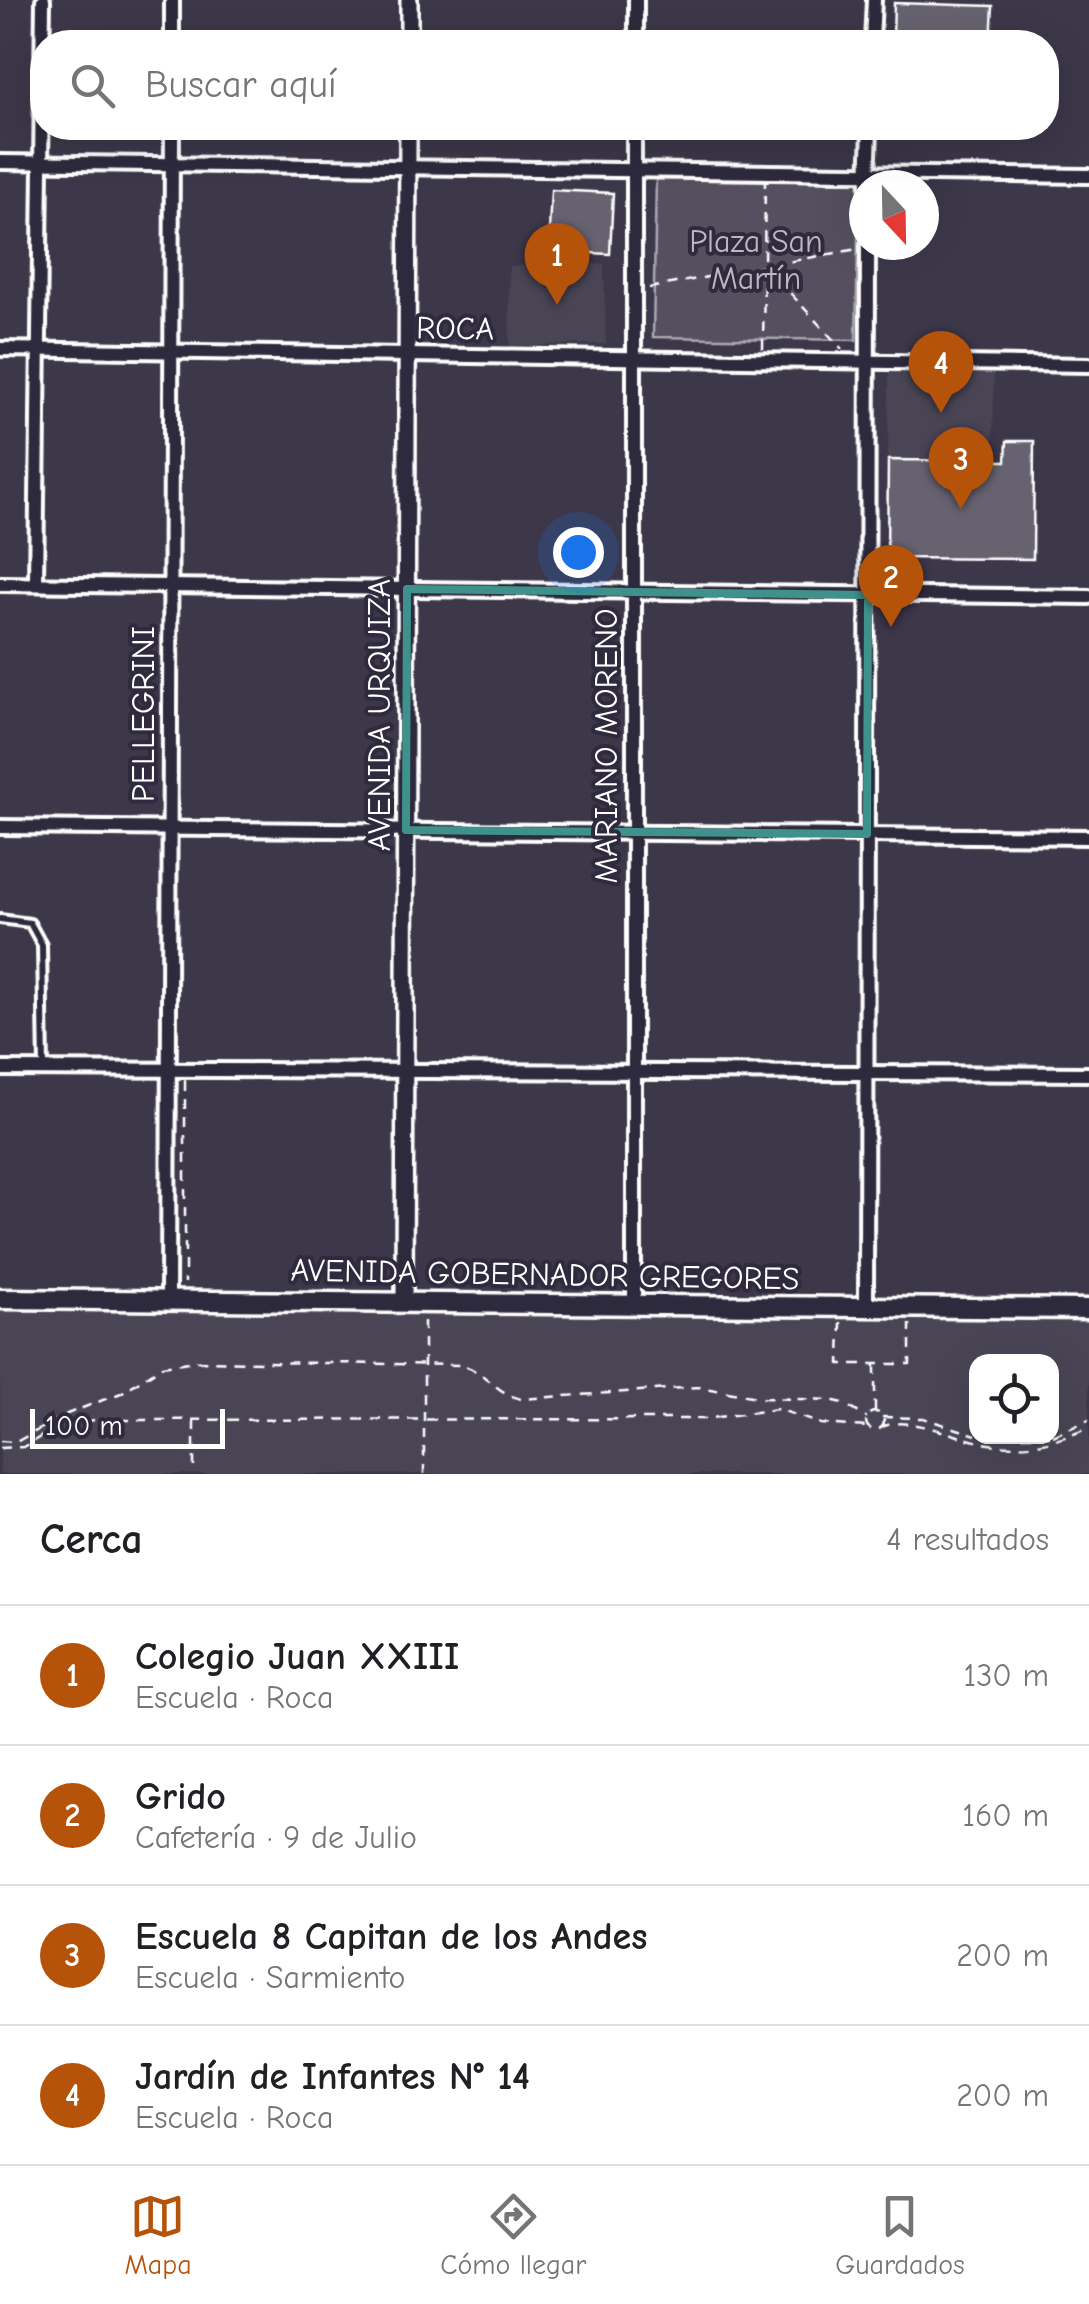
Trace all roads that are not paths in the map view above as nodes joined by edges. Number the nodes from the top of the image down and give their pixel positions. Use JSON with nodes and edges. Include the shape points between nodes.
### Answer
{"nodes":[{"id":1,"x":42,"y":0,"type":"edge"},
{"id":2,"x":172,"y":0,"type":"edge"},
{"id":3,"x":409,"y":0,"type":"edge"},
{"id":4,"x":636,"y":0,"type":"edge"},
{"id":5,"x":874,"y":0,"type":"edge"},
{"id":6,"x":42,"y":30,"type":"edge"},
{"id":7,"x":172,"y":30,"type":"edge"},
{"id":8,"x":408,"y":30,"type":"edge"},
{"id":9,"x":636,"y":30,"type":"edge"},
{"id":10,"x":873,"y":30,"type":"edge"},
{"id":11,"x":40,"y":140,"type":"edge"},
{"id":12,"x":172,"y":140,"type":"edge"},
{"id":13,"x":408,"y":140,"type":"edge"},
{"id":14,"x":634,"y":140,"type":"edge"},
{"id":15,"x":870,"y":140,"type":"edge"},
{"id":16,"x":0,"y":162,"type":"edge"},
{"id":17,"x":40,"y":162,"type":"junction"},
{"id":18,"x":172,"y":164,"type":"junction"},
{"id":19,"x":408,"y":167,"type":"junction"},
{"id":20,"x":868,"y":170,"type":"edge"},
{"id":21,"x":633,"y":171,"type":"junction"},
{"id":22,"x":1089,"y":176,"type":"edge"},
{"id":23,"x":849,"y":178,"type":"edge"},
{"id":24,"x":939,"y":178,"type":"edge"},
{"id":25,"x":867,"y":260,"type":"edge"},
{"id":26,"x":0,"y":350,"type":"edge"},
{"id":27,"x":38,"y":350,"type":"junction"},
{"id":28,"x":171,"y":352,"type":"junction"},
{"id":29,"x":408,"y":354,"type":"junction"},
{"id":30,"x":633,"y":358,"type":"junction"},
{"id":31,"x":861,"y":361,"type":"junction"},
{"id":32,"x":1089,"y":364,"type":"edge"},
{"id":33,"x":0,"y":584,"type":"edge"},
{"id":34,"x":36,"y":584,"type":"junction"},
{"id":35,"x":170,"y":586,"type":"junction"},
{"id":36,"x":406,"y":589,"type":"junction"},
{"id":37,"x":633,"y":592,"type":"junction"},
{"id":38,"x":868,"y":595,"type":"junction"},
{"id":39,"x":1089,"y":598,"type":"edge"},
{"id":40,"x":0,"y":826,"type":"edge"},
{"id":41,"x":170,"y":828,"type":"junction"},
{"id":42,"x":406,"y":830,"type":"junction"},
{"id":43,"x":634,"y":832,"type":"junction"},
{"id":44,"x":867,"y":834,"type":"junction"},
{"id":45,"x":1089,"y":837,"type":"edge"},
{"id":46,"x":0,"y":920,"type":"edge"},
{"id":47,"x":0,"y":1069,"type":"edge"},
{"id":48,"x":44,"y":1069,"type":"junction"},
{"id":49,"x":169,"y":1070,"type":"junction"},
{"id":50,"x":405,"y":1071,"type":"junction"},
{"id":51,"x":634,"y":1072,"type":"junction"},
{"id":52,"x":867,"y":1073,"type":"junction"},
{"id":53,"x":1089,"y":1074,"type":"edge"},
{"id":54,"x":0,"y":1299,"type":"edge"},
{"id":55,"x":168,"y":1301,"type":"junction"},
{"id":56,"x":404,"y":1303,"type":"junction"},
{"id":57,"x":634,"y":1305,"type":"junction"},
{"id":58,"x":866,"y":1307,"type":"junction"},
{"id":59,"x":1089,"y":1309,"type":"edge"}],
"edges":[{"from":1,"to":6,"type":"street"},
{"from":2,"to":7,"type":"street"},
{"from":3,"to":8,"type":"street"},
{"from":4,"to":9,"type":"street"},
{"from":5,"to":10,"type":"street"},
{"from":11,"to":17,"type":"street"},
{"from":12,"to":18,"type":"street","name":"PELLEGRINI"},
{"from":13,"to":19,"type":"street","name":"AVENIDA URQUIZA"},
{"from":14,"to":21,"type":"street","name":"MARIANO MORENO"},
{"from":15,"to":20,"type":"street"},
{"from":16,"to":17,"type":"street"},
{"from":17,"to":18,"type":"street"},
{"from":17,"to":27,"type":"street"},
{"from":18,"to":19,"type":"street"},
{"from":18,"to":28,"type":"street","name":"PELLEGRINI"},
{"from":19,"to":21,"type":"street"},
{"from":19,"to":29,"type":"street","name":"AVENIDA URQUIZA"},
{"from":21,"to":23,"type":"street"},
{"from":21,"to":30,"type":"street","name":"MARIANO MORENO"},
{"from":22,"to":24,"type":"street"},
{"from":25,"to":31,"type":"street"},
{"from":26,"to":27,"type":"street","name":"ROCA"},
{"from":27,"to":28,"type":"street","name":"ROCA"},
{"from":27,"to":34,"type":"street"},
{"from":28,"to":29,"type":"street","name":"ROCA"},
{"from":28,"to":35,"type":"street","name":"PELLEGRINI"},
{"from":29,"to":30,"type":"street","name":"ROCA"},
{"from":29,"to":36,"type":"street","name":"AVENIDA URQUIZA"},
{"from":30,"to":31,"type":"street","name":"ROCA"},
{"from":30,"to":37,"type":"street","name":"MARIANO MORENO"},
{"from":31,"to":32,"type":"street","name":"ROCA"},
{"from":31,"to":38,"type":"street"},
{"from":33,"to":34,"type":"street"},
{"from":34,"to":35,"type":"street"},
{"from":35,"to":36,"type":"street"},
{"from":35,"to":41,"type":"street","name":"PELLEGRINI"},
{"from":36,"to":37,"type":"street"},
{"from":36,"to":42,"type":"street","name":"AVENIDA URQUIZA"},
{"from":37,"to":38,"type":"street"},
{"from":37,"to":43,"type":"street","name":"MARIANO MORENO"},
{"from":38,"to":39,"type":"street"},
{"from":38,"to":44,"type":"street"},
{"from":40,"to":41,"type":"street"},
{"from":41,"to":42,"type":"street"},
{"from":41,"to":49,"type":"street","name":"PELLEGRINI"},
{"from":42,"to":43,"type":"street"},
{"from":42,"to":50,"type":"street","name":"AVENIDA URQUIZA"},
{"from":43,"to":44,"type":"street"},
{"from":43,"to":51,"type":"street","name":"MARIANO MORENO"},
{"from":44,"to":45,"type":"street"},
{"from":44,"to":52,"type":"street"},
{"from":46,"to":48,"type":"lane","via":[[30,923],[42,944]]},
{"from":47,"to":48,"type":"street"},
{"from":48,"to":49,"type":"street"},
{"from":49,"to":50,"type":"street"},
{"from":49,"to":55,"type":"street","name":"PELLEGRINI"},
{"from":50,"to":51,"type":"street"},
{"from":50,"to":56,"type":"street","name":"AVENIDA URQUIZA"},
{"from":51,"to":52,"type":"street"},
{"from":51,"to":57,"type":"street","name":"MARIANO MORENO"},
{"from":52,"to":53,"type":"street"},
{"from":52,"to":58,"type":"street"},
{"from":54,"to":55,"type":"main road","name":"AVENIDA GOBERNADOR GREGORES"},
{"from":55,"to":56,"type":"main road","name":"AVENIDA GOBERNADOR GREGORES"},
{"from":56,"to":57,"type":"main road","name":"AVENIDA GOBERNADOR GREGORES"},
{"from":57,"to":58,"type":"main road","name":"AVENIDA GOBERNADOR GREGORES"},
{"from":58,"to":59,"type":"main road","name":"AVENIDA GOBERNADOR GREGORES"}]}
